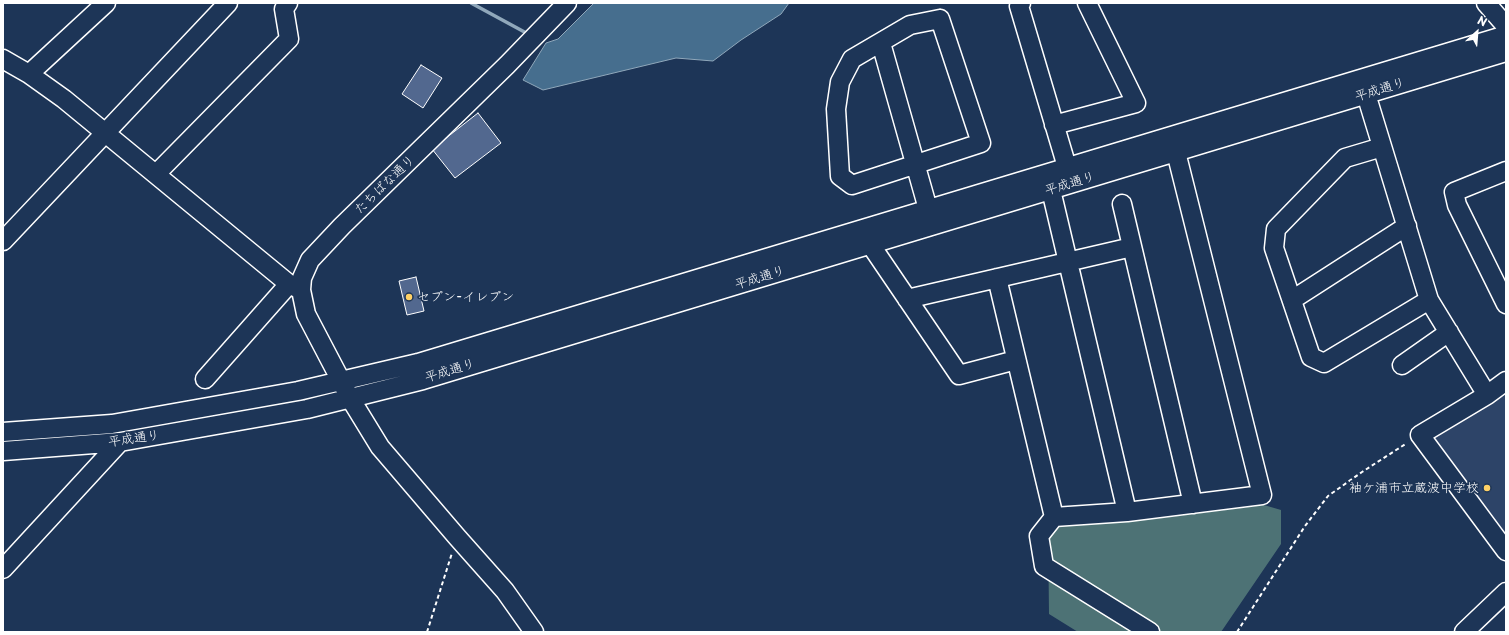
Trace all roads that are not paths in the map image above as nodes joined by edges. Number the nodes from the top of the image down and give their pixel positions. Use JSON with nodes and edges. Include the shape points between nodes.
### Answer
{"nodes":[{"id":1,"x":106,"y":3,"type":"edge"},
{"id":2,"x":228,"y":3,"type":"edge"},
{"id":3,"x":288,"y":3,"type":"edge"},
{"id":4,"x":568,"y":3,"type":"edge"},
{"id":5,"x":1021,"y":3,"type":"edge"},
{"id":6,"x":1087,"y":3,"type":"edge"},
{"id":7,"x":1486,"y":3,"type":"edge"},
{"id":8,"x":1506,"y":26,"type":"edge"},
{"id":9,"x":1506,"y":35,"type":"edge"},
{"id":10,"x":881,"y":43,"type":"junction"},
{"id":11,"x":1506,"y":52,"type":"edge"},
{"id":12,"x":3,"y":59,"type":"edge"},
{"id":13,"x":29,"y":74,"type":"junction"},
{"id":14,"x":1366,"y":94,"type":"junction"},
{"id":15,"x":1054,"y":125,"type":"junction"},
{"id":16,"x":106,"y":133,"type":"junction"},
{"id":17,"x":1382,"y":147,"type":"junction"},
{"id":18,"x":1176,"y":152,"type":"junction"},
{"id":19,"x":915,"y":164,"type":"junction"},
{"id":20,"x":1067,"y":167,"type":"junction"},
{"id":21,"x":1506,"y":171,"type":"edge"},
{"id":22,"x":156,"y":174,"type":"junction"},
{"id":23,"x":1051,"y":190,"type":"junction"},
{"id":24,"x":1122,"y":204,"type":"dead end"},
{"id":25,"x":928,"y":209,"type":"junction"},
{"id":26,"x":1407,"y":226,"type":"junction"},
{"id":27,"x":3,"y":241,"type":"edge"},
{"id":28,"x":870,"y":244,"type":"junction"},
{"id":29,"x":1132,"y":247,"type":"junction"},
{"id":30,"x":1068,"y":262,"type":"junction"},
{"id":31,"x":998,"y":278,"type":"junction"},
{"id":32,"x":295,"y":287,"type":"junction"},
{"id":33,"x":907,"y":299,"type":"junction"},
{"id":34,"x":1292,"y":300,"type":"junction"},
{"id":35,"x":1429,"y":300,"type":"junction"},
{"id":36,"x":1506,"y":304,"type":"edge"},
{"id":37,"x":1449,"y":332,"type":"junction"},
{"id":38,"x":1016,"y":360,"type":"junction"},
{"id":39,"x":1402,"y":365,"type":"dead end"},
{"id":40,"x":205,"y":379,"type":"dead end"},
{"id":41,"x":341,"y":381,"type":"junction"},
{"id":42,"x":1506,"y":381,"type":"edge"},
{"id":43,"x":1487,"y":395,"type":"junction"},
{"id":44,"x":350,"y":398,"type":"junction"},
{"id":45,"x":3,"y":432,"type":"edge"},
{"id":46,"x":120,"y":442,"type":"junction"},
{"id":47,"x":3,"y":451,"type":"edge"},
{"id":48,"x":1193,"y":504,"type":"junction"},
{"id":49,"x":1127,"y":512,"type":"junction"},
{"id":50,"x":1054,"y":517,"type":"junction"},
{"id":51,"x":1506,"y":551,"type":"edge"},
{"id":52,"x":3,"y":570,"type":"edge"},
{"id":53,"x":1506,"y":592,"type":"edge"},
{"id":54,"x":1474,"y":629,"type":"edge"},
{"id":55,"x":534,"y":632,"type":"edge"},
{"id":56,"x":1150,"y":632,"type":"edge"}],
"edges":[{"from":1,"to":13,"type":"street"},
{"from":2,"to":16,"type":"street"},
{"from":3,"to":22,"type":"street","via":[[284,9],[289,39]]},
{"from":4,"to":32,"type":"street","name":"たちばな通り","via":[[342,226],[310,260]]},
{"from":5,"to":15,"type":"street","via":[[1019,6]]},
{"from":6,"to":15,"type":"street","via":[[1136,103]]},
{"from":7,"to":8,"type":"street"},
{"from":9,"to":20,"type":"street","name":"平成通り"},
{"from":10,"to":19,"type":"street"},
{"from":10,"to":19,"type":"street","via":[[852,59],[840,82],[836,109],[840,176],[852,184]]},
{"from":10,"to":19,"type":"street","via":[[910,25],[940,19],[981,143]]},
{"from":11,"to":14,"type":"street","name":"平成通り"},
{"from":12,"to":13,"type":"street"},
{"from":13,"to":16,"type":"street"},
{"from":14,"to":17,"type":"street"},
{"from":14,"to":18,"type":"street","name":"平成通り"},
{"from":15,"to":20,"type":"street"},
{"from":16,"to":22,"type":"street"},
{"from":16,"to":27,"type":"street"},
{"from":17,"to":26,"type":"street"},
{"from":17,"to":34,"type":"street","via":[[1345,158],[1276,229],[1274,248]]},
{"from":18,"to":23,"type":"street","name":"平成通り"},
{"from":18,"to":48,"type":"street","via":[[1262,495]]},
{"from":19,"to":25,"type":"street"},
{"from":20,"to":25,"type":"street","name":"平成通り"},
{"from":21,"to":36,"type":"street","via":[[1454,192],[1457,205]]},
{"from":22,"to":32,"type":"street"},
{"from":23,"to":28,"type":"street","name":"平成通り"},
{"from":23,"to":30,"type":"street"},
{"from":24,"to":29,"type":"street"},
{"from":25,"to":41,"type":"street","name":"平成通り","via":[[418,363]]},
{"from":26,"to":34,"type":"street"},
{"from":26,"to":35,"type":"street"},
{"from":28,"to":33,"type":"street"},
{"from":28,"to":44,"type":"street","name":"平成通り","via":[[423,380]]},
{"from":29,"to":30,"type":"street"},
{"from":29,"to":48,"type":"street"},
{"from":30,"to":31,"type":"street"},
{"from":30,"to":49,"type":"street"},
{"from":31,"to":33,"type":"street"},
{"from":31,"to":38,"type":"street"},
{"from":32,"to":40,"type":"street"},
{"from":32,"to":41,"type":"street","name":"たちばな通り"},
{"from":33,"to":38,"type":"street","via":[[959,375]]},
{"from":34,"to":35,"type":"street","via":[[1311,357],[1324,363]]},
{"from":35,"to":37,"type":"street"},
{"from":37,"to":39,"type":"street"},
{"from":37,"to":43,"type":"street"},
{"from":38,"to":50,"type":"street"},
{"from":41,"to":44,"type":"street","name":"たちばな通り"},
{"from":41,"to":45,"type":"street","name":"平成通り","via":[[298,392],[112,424]]},
{"from":42,"to":43,"type":"street"},
{"from":43,"to":51,"type":"street","via":[[1420,435]]},
{"from":44,"to":46,"type":"street","name":"平成通り","via":[[307,409]]},
{"from":44,"to":55,"type":"street","name":"たちばな通り","via":[[380,447],[505,591]]},
{"from":46,"to":47,"type":"street","name":"平成通り"},
{"from":46,"to":52,"type":"street"},
{"from":48,"to":49,"type":"street"},
{"from":49,"to":50,"type":"street"},
{"from":50,"to":56,"type":"street","via":[[1039,536],[1044,566]]},
{"from":53,"to":54,"type":"street"}]}
